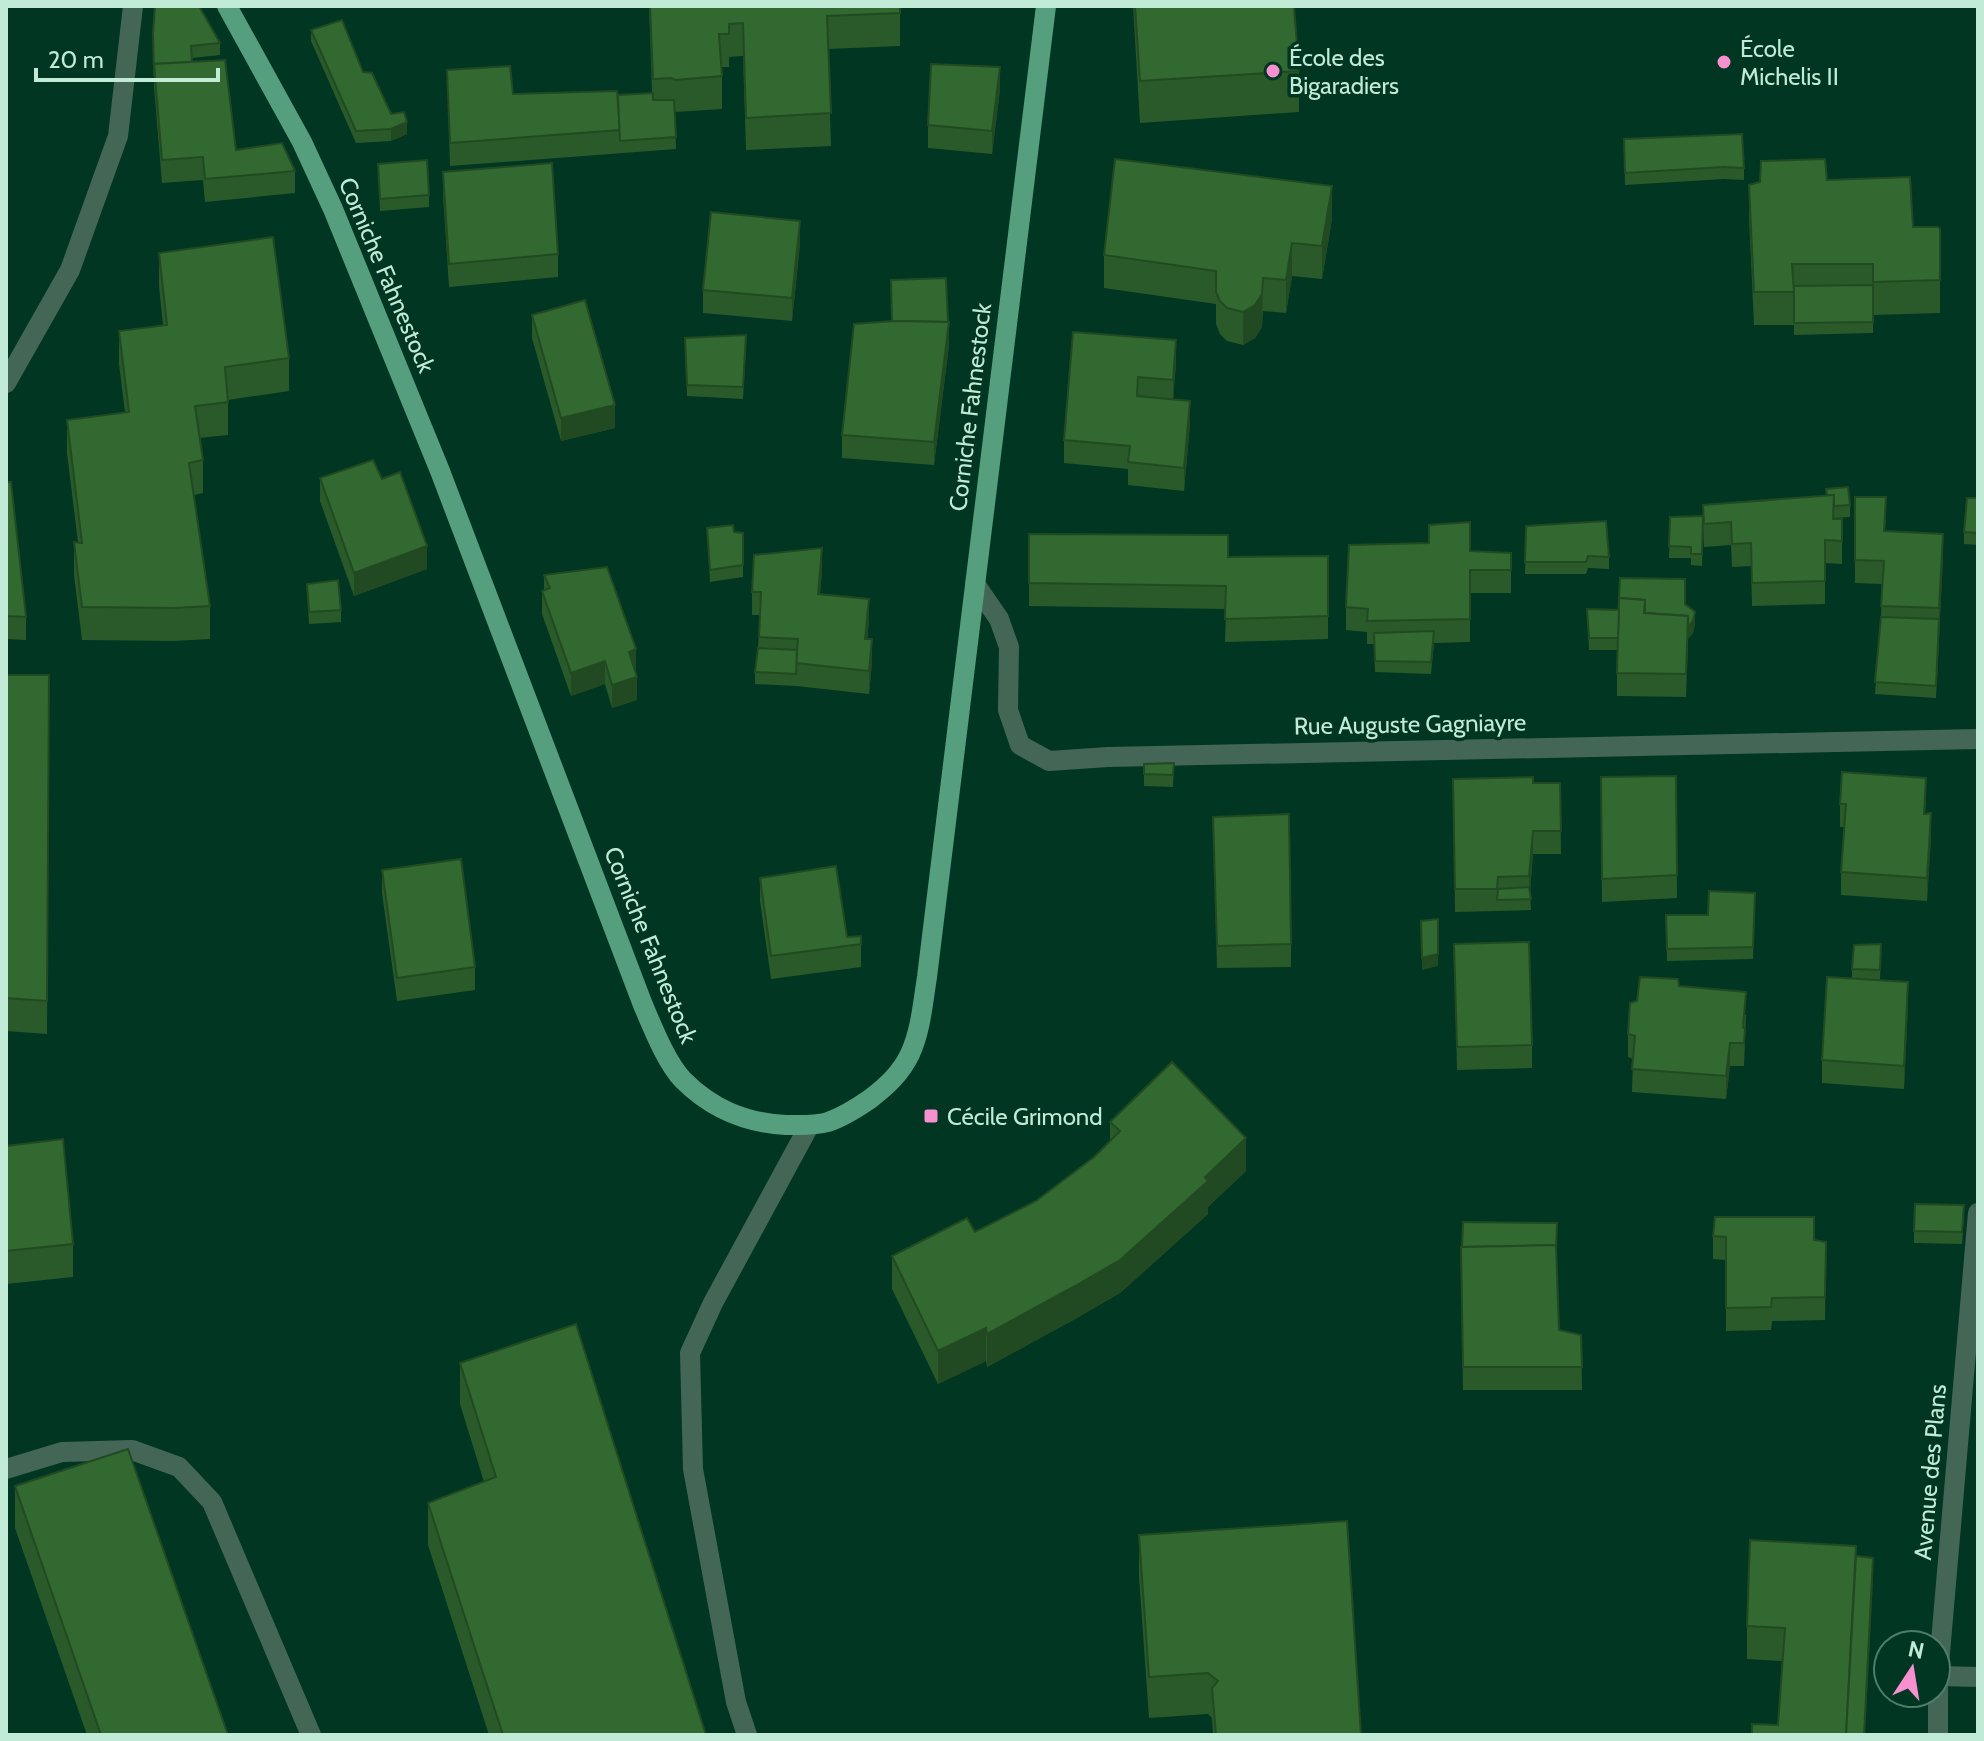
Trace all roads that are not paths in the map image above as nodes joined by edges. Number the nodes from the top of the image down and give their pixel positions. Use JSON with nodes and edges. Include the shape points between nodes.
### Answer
{"nodes":[{"id":1,"x":133,"y":6,"type":"edge"},
{"id":2,"x":227,"y":6,"type":"edge"},
{"id":3,"x":1046,"y":6,"type":"edge"},
{"id":4,"x":6,"y":383,"type":"edge"},
{"id":5,"x":975,"y":584,"type":"junction"},
{"id":6,"x":1978,"y":739,"type":"edge"},
{"id":7,"x":809,"y":1126,"type":"junction"},
{"id":8,"x":1978,"y":1213,"type":"edge"},
{"id":9,"x":6,"y":1469,"type":"edge"},
{"id":10,"x":1942,"y":1629,"type":"edge"},
{"id":11,"x":1952,"y":1676,"type":"edge"},
{"id":12,"x":1978,"y":1677,"type":"edge"},
{"id":13,"x":1938,"y":1709,"type":"edge"},
{"id":14,"x":311,"y":1735,"type":"edge"},
{"id":15,"x":747,"y":1735,"type":"edge"},
{"id":16,"x":1938,"y":1735,"type":"edge"}],
"edges":[{"from":1,"to":4,"type":"street","via":[[118,136],[70,270]]},
{"from":2,"to":7,"type":"main road","name":"Corniche Fahnestock","via":[[333,209],[440,471],[660,1044],[681,1078],[710,1103],[740,1118]]},
{"from":3,"to":5,"type":"main road","name":"Corniche Fahnestock"},
{"from":5,"to":6,"type":"street","name":"Rue Auguste Gagniayre","via":[[999,619],[1009,647],[1008,710],[1020,745],[1049,761]]},
{"from":5,"to":7,"type":"main road","name":"Corniche Fahnestock","via":[[915,1040],[888,1085],[855,1110]]},
{"from":7,"to":15,"type":"street","via":[[690,1353],[693,1469],[736,1702]]},
{"from":8,"to":10,"type":"street","name":"Avenue des Plans"},
{"from":9,"to":14,"type":"street","via":[[62,1452],[132,1450],[179,1467],[212,1502]]},
{"from":11,"to":12,"type":"street"},
{"from":13,"to":16,"type":"street","name":"Avenue des Plans"}]}
